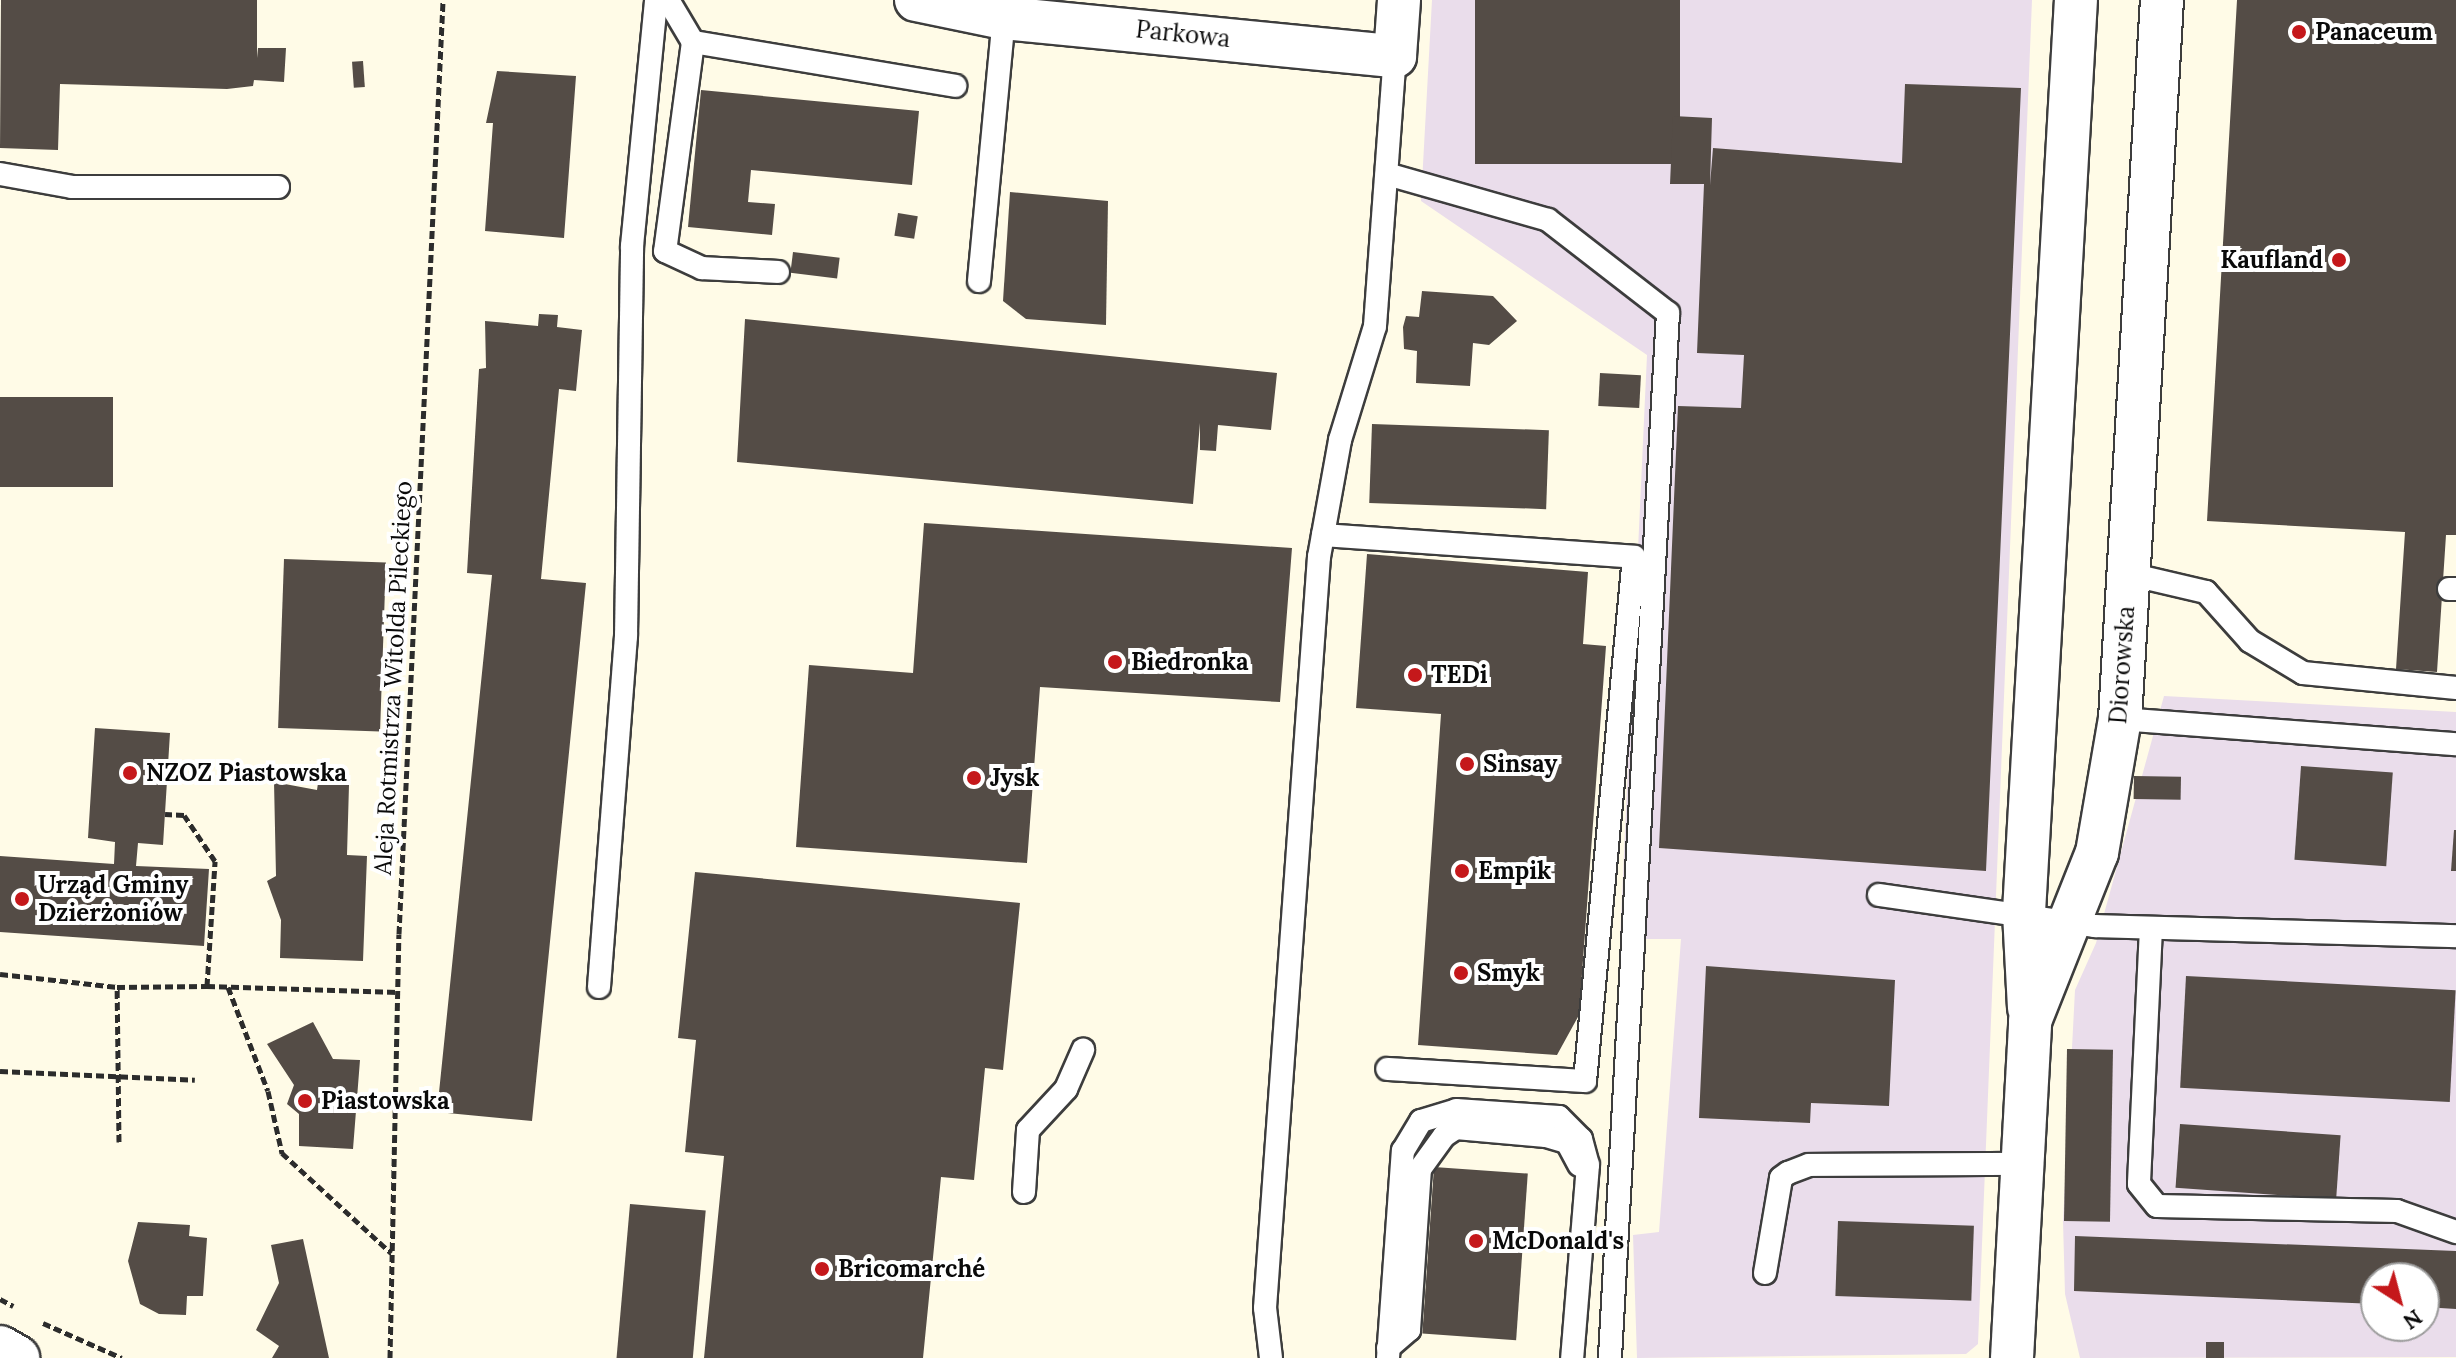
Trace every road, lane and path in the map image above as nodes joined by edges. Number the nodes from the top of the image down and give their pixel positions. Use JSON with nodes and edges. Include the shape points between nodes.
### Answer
{"nodes":[{"id":1,"x":443,"y":0,"type":"edge"},
{"id":2,"x":656,"y":0,"type":"edge"},
{"id":3,"x":668,"y":0,"type":"edge"},
{"id":4,"x":916,"y":0,"type":"edge"},
{"id":5,"x":1399,"y":0,"type":"edge"},
{"id":6,"x":2076,"y":0,"type":"edge"},
{"id":7,"x":2162,"y":0,"type":"edge"},
{"id":8,"x":1004,"y":18,"type":"junction"},
{"id":9,"x":693,"y":42,"type":"junction"},
{"id":10,"x":1395,"y":56,"type":"junction"},
{"id":11,"x":955,"y":86,"type":"dead end"},
{"id":12,"x":0,"y":174,"type":"edge"},
{"id":13,"x":1387,"y":174,"type":"junction"},
{"id":14,"x":278,"y":187,"type":"dead end"},
{"id":15,"x":778,"y":272,"type":"dead end"},
{"id":16,"x":979,"y":281,"type":"dead end"},
{"id":17,"x":1323,"y":535,"type":"junction"},
{"id":18,"x":2129,"y":574,"type":"junction"},
{"id":19,"x":2456,"y":688,"type":"edge"},
{"id":20,"x":2120,"y":719,"type":"junction"},
{"id":21,"x":2456,"y":744,"type":"edge"},
{"id":22,"x":165,"y":814,"type":"dead end"},
{"id":23,"x":1879,"y":895,"type":"dead end"},
{"id":24,"x":2024,"y":912,"type":"junction"},
{"id":25,"x":2070,"y":922,"type":"junction"},
{"id":26,"x":2151,"y":928,"type":"junction"},
{"id":27,"x":2456,"y":936,"type":"edge"},
{"id":28,"x":0,"y":974,"type":"edge"},
{"id":29,"x":207,"y":986,"type":"junction"},
{"id":30,"x":117,"y":987,"type":"junction"},
{"id":31,"x":228,"y":987,"type":"junction"},
{"id":32,"x":599,"y":987,"type":"dead end"},
{"id":33,"x":398,"y":992,"type":"junction"},
{"id":34,"x":2030,"y":1021,"type":"junction"},
{"id":35,"x":1083,"y":1050,"type":"dead end"},
{"id":36,"x":1387,"y":1069,"type":"dead end"},
{"id":37,"x":0,"y":1071,"type":"edge"},
{"id":38,"x":117,"y":1077,"type":"junction"},
{"id":39,"x":195,"y":1080,"type":"dead end"},
{"id":40,"x":119,"y":1142,"type":"dead end"},
{"id":41,"x":2024,"y":1164,"type":"junction"},
{"id":42,"x":1024,"y":1192,"type":"dead end"},
{"id":43,"x":2456,"y":1232,"type":"edge"},
{"id":44,"x":392,"y":1253,"type":"junction"},
{"id":45,"x":1765,"y":1273,"type":"dead end"},
{"id":46,"x":0,"y":1299,"type":"edge"},
{"id":47,"x":23,"y":1312,"type":"dead end"},
{"id":48,"x":2016,"y":1317,"type":"junction"},
{"id":49,"x":35,"y":1318,"type":"dead end"},
{"id":50,"x":0,"y":1348,"type":"edge"},
{"id":51,"x":1388,"y":1353,"type":"edge"},
{"id":52,"x":17,"y":1358,"type":"edge"},
{"id":53,"x":122,"y":1358,"type":"edge"},
{"id":54,"x":390,"y":1358,"type":"edge"},
{"id":55,"x":1271,"y":1358,"type":"edge"},
{"id":56,"x":1572,"y":1358,"type":"edge"},
{"id":57,"x":1610,"y":1358,"type":"edge"},
{"id":58,"x":2012,"y":1358,"type":"edge"},
{"id":59,"x":2026,"y":1358,"type":"edge"}],
"edges":[{"from":1,"to":33,"type":"path","name":"Aleja Rotmistrza Witolda Pileckiego"},
{"from":2,"to":32,"type":"lane","via":[[632,246],[626,636]]},
{"from":3,"to":9,"type":"lane"},
{"from":4,"to":8,"type":"street","name":"Parkowa"},
{"from":5,"to":10,"type":"street"},
{"from":6,"to":24,"type":"street"},
{"from":7,"to":18,"type":"street","name":"Diorowska"},
{"from":8,"to":10,"type":"street","name":"Parkowa"},
{"from":8,"to":16,"type":"lane"},
{"from":9,"to":11,"type":"lane"},
{"from":9,"to":15,"type":"lane","via":[[665,251],[702,268]]},
{"from":10,"to":13,"type":"lane"},
{"from":12,"to":14,"type":"lane","via":[[72,187]]},
{"from":13,"to":17,"type":"lane","via":[[1375,326],[1340,440]]},
{"from":13,"to":57,"type":"lane","via":[[1548,220],[1668,313]]},
{"from":17,"to":36,"type":"lane","via":[[1634,557],[1585,1081]]},
{"from":17,"to":55,"type":"lane","via":[[1265,1308]]},
{"from":18,"to":19,"type":"lane","via":[[2206,592],[2250,641],[2303,673]]},
{"from":18,"to":20,"type":"street","name":"Diorowska"},
{"from":20,"to":21,"type":"lane"},
{"from":20,"to":25,"type":"street","name":"Diorowska","via":[[2097,853]]},
{"from":22,"to":29,"type":"path","via":[[184,815],[215,861]]},
{"from":23,"to":24,"type":"lane"},
{"from":24,"to":25,"type":"lane"},
{"from":24,"to":34,"type":"street"},
{"from":25,"to":26,"type":"lane"},
{"from":25,"to":34,"type":"street","name":"Diorowska"},
{"from":26,"to":27,"type":"lane"},
{"from":26,"to":43,"type":"lane","via":[[2139,1184],[2157,1206],[2397,1211]]},
{"from":28,"to":30,"type":"path"},
{"from":29,"to":30,"type":"path"},
{"from":29,"to":31,"type":"path"},
{"from":30,"to":38,"type":"path"},
{"from":31,"to":33,"type":"path"},
{"from":31,"to":44,"type":"path","via":[[268,1091],[282,1153]]},
{"from":33,"to":44,"type":"path","name":"Aleja Rotmistrza Witolda Pileckiego"},
{"from":34,"to":41,"type":"street","name":"Diorowska"},
{"from":35,"to":42,"type":"lane","via":[[1066,1089],[1028,1130]]},
{"from":37,"to":38,"type":"path"},
{"from":38,"to":39,"type":"path"},
{"from":38,"to":40,"type":"path"},
{"from":41,"to":45,"type":"lane","via":[[1809,1165],[1788,1173],[1781,1178]]},
{"from":41,"to":48,"type":"street","name":"Diorowska"},
{"from":44,"to":54,"type":"path","name":"Aleja Rotmistrza Witolda Pileckiego"},
{"from":46,"to":47,"type":"path"},
{"from":48,"to":58,"type":"street","name":"Diorowska"},
{"from":48,"to":59,"type":"street","name":"Diorowska"},
{"from":49,"to":53,"type":"path"},
{"from":50,"to":52,"type":"street"},
{"from":51,"to":56,"type":"lane","via":[[1409,1330],[1420,1169],[1456,1128],[1506,1130],[1567,1142],[1586,1185]]}]}
